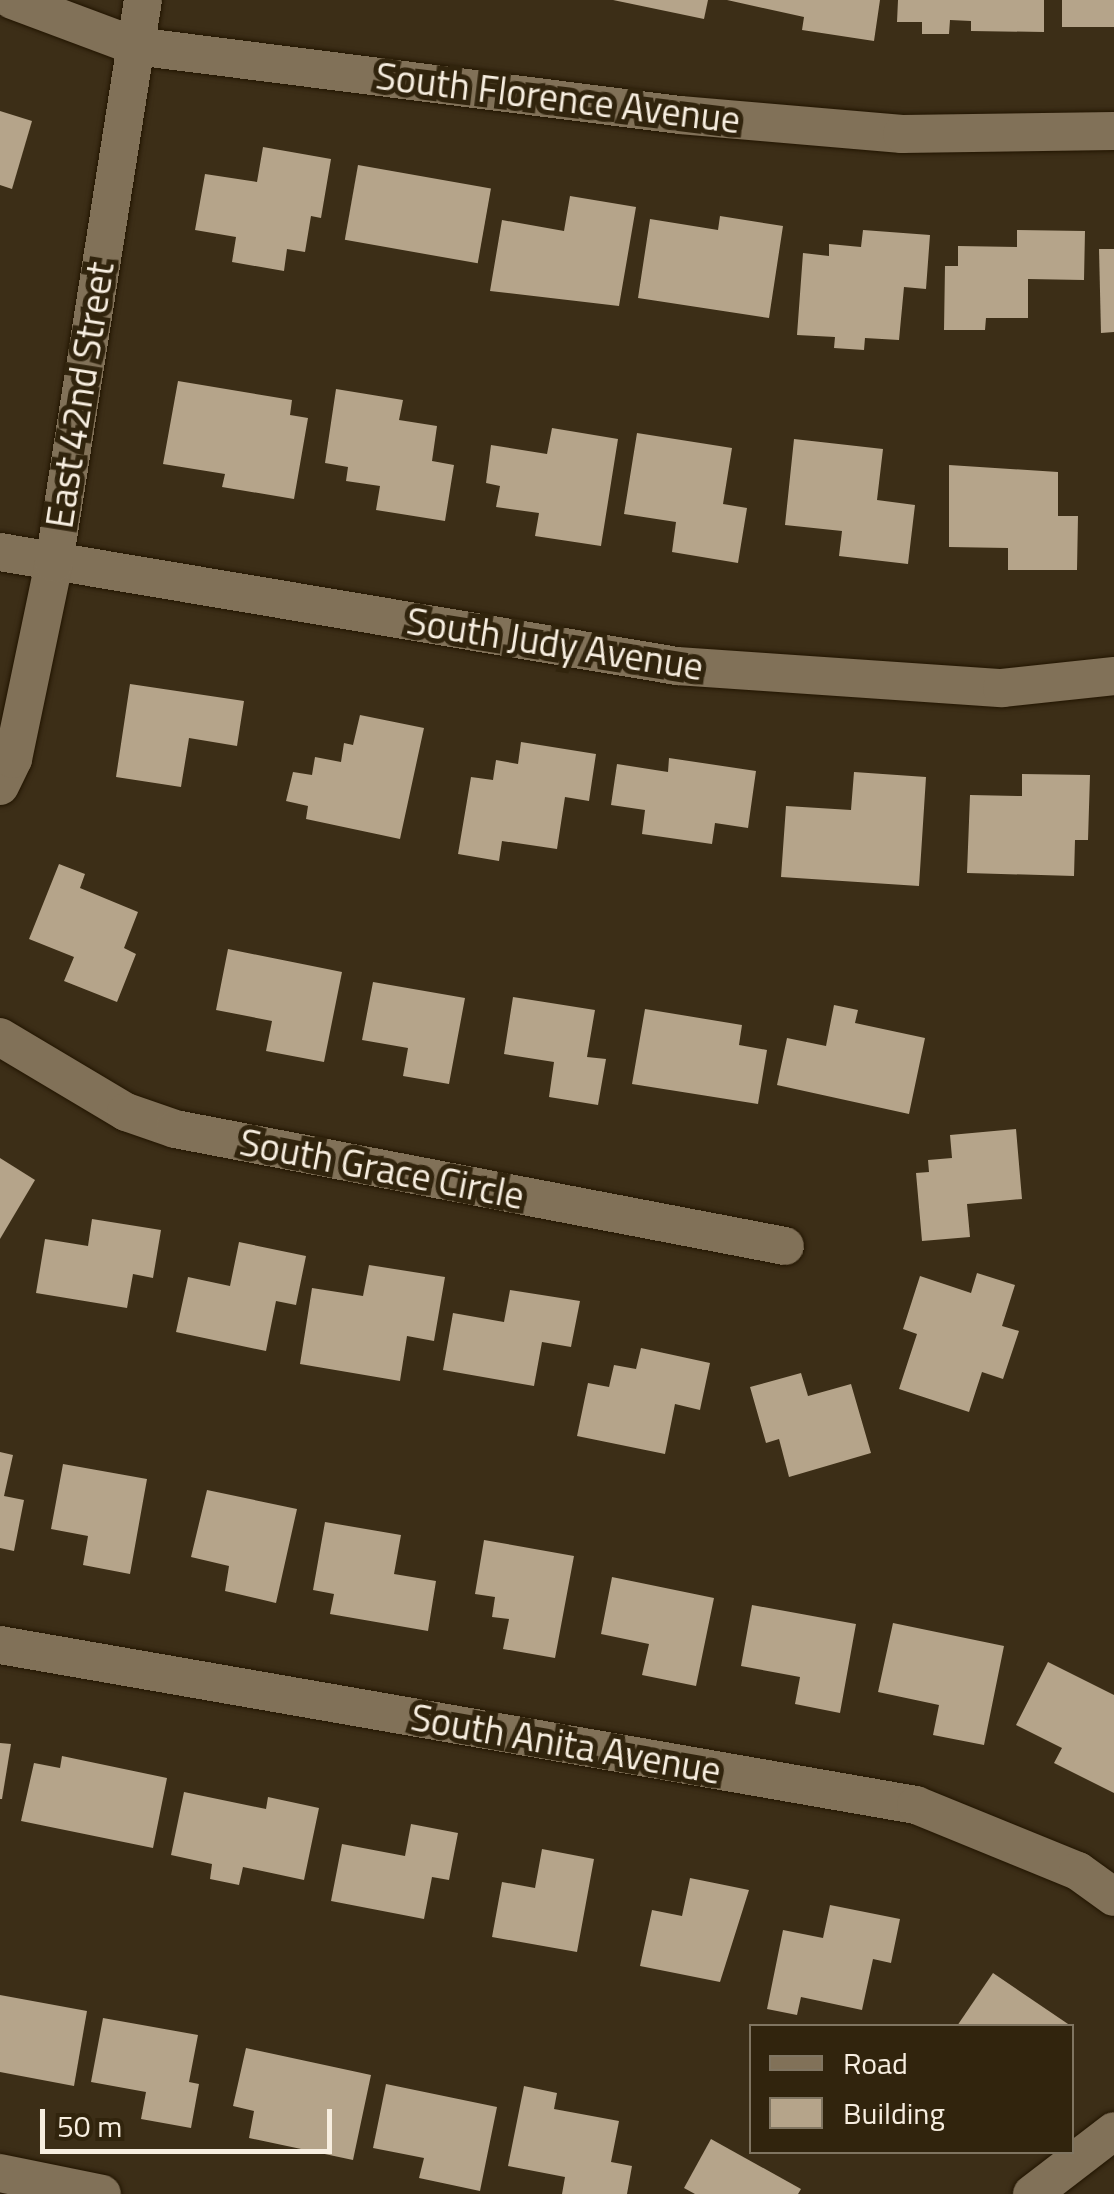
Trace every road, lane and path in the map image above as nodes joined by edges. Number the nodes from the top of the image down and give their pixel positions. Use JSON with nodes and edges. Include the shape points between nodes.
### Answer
{"nodes":[{"id":1,"x":12,"y":0,"type":"edge"},
{"id":2,"x":143,"y":0,"type":"edge"},
{"id":3,"x":135,"y":46,"type":"junction"},
{"id":4,"x":1114,"y":131,"type":"edge"},
{"id":5,"x":0,"y":552,"type":"edge"},
{"id":6,"x":54,"y":563,"type":"junction"},
{"id":7,"x":1114,"y":676,"type":"edge"},
{"id":8,"x":0,"y":786,"type":"edge"},
{"id":9,"x":0,"y":1037,"type":"edge"},
{"id":10,"x":785,"y":1246,"type":"dead end"},
{"id":11,"x":0,"y":1645,"type":"edge"},
{"id":12,"x":1114,"y":1897,"type":"edge"},
{"id":13,"x":1114,"y":2131,"type":"edge"},
{"id":14,"x":0,"y":2173,"type":"edge"},
{"id":15,"x":102,"y":2194,"type":"edge"},
{"id":16,"x":1032,"y":2194,"type":"edge"}],
"edges":[{"from":1,"to":3,"type":"street","name":"South Florence Avenue"},
{"from":2,"to":3,"type":"street","name":"East 42nd Street"},
{"from":3,"to":4,"type":"street","name":"South Florence Avenue","via":[[660,112],[883,132]]},
{"from":3,"to":6,"type":"street","name":"East 42nd Street"},
{"from":5,"to":6,"type":"street","name":"South Judy Avenue"},
{"from":6,"to":7,"type":"street","name":"South Judy Avenue","via":[[677,666],[1002,688]]},
{"from":6,"to":8,"type":"street","name":"East 42nd Street","via":[[14,759]]},
{"from":9,"to":10,"type":"street","name":"South Grace Circle","via":[[126,1112],[176,1129]]},
{"from":11,"to":12,"type":"street","name":"South Anita Avenue","via":[[916,1805],[1044,1856]]},
{"from":13,"to":16,"type":"street"},
{"from":14,"to":15,"type":"street"}]}
